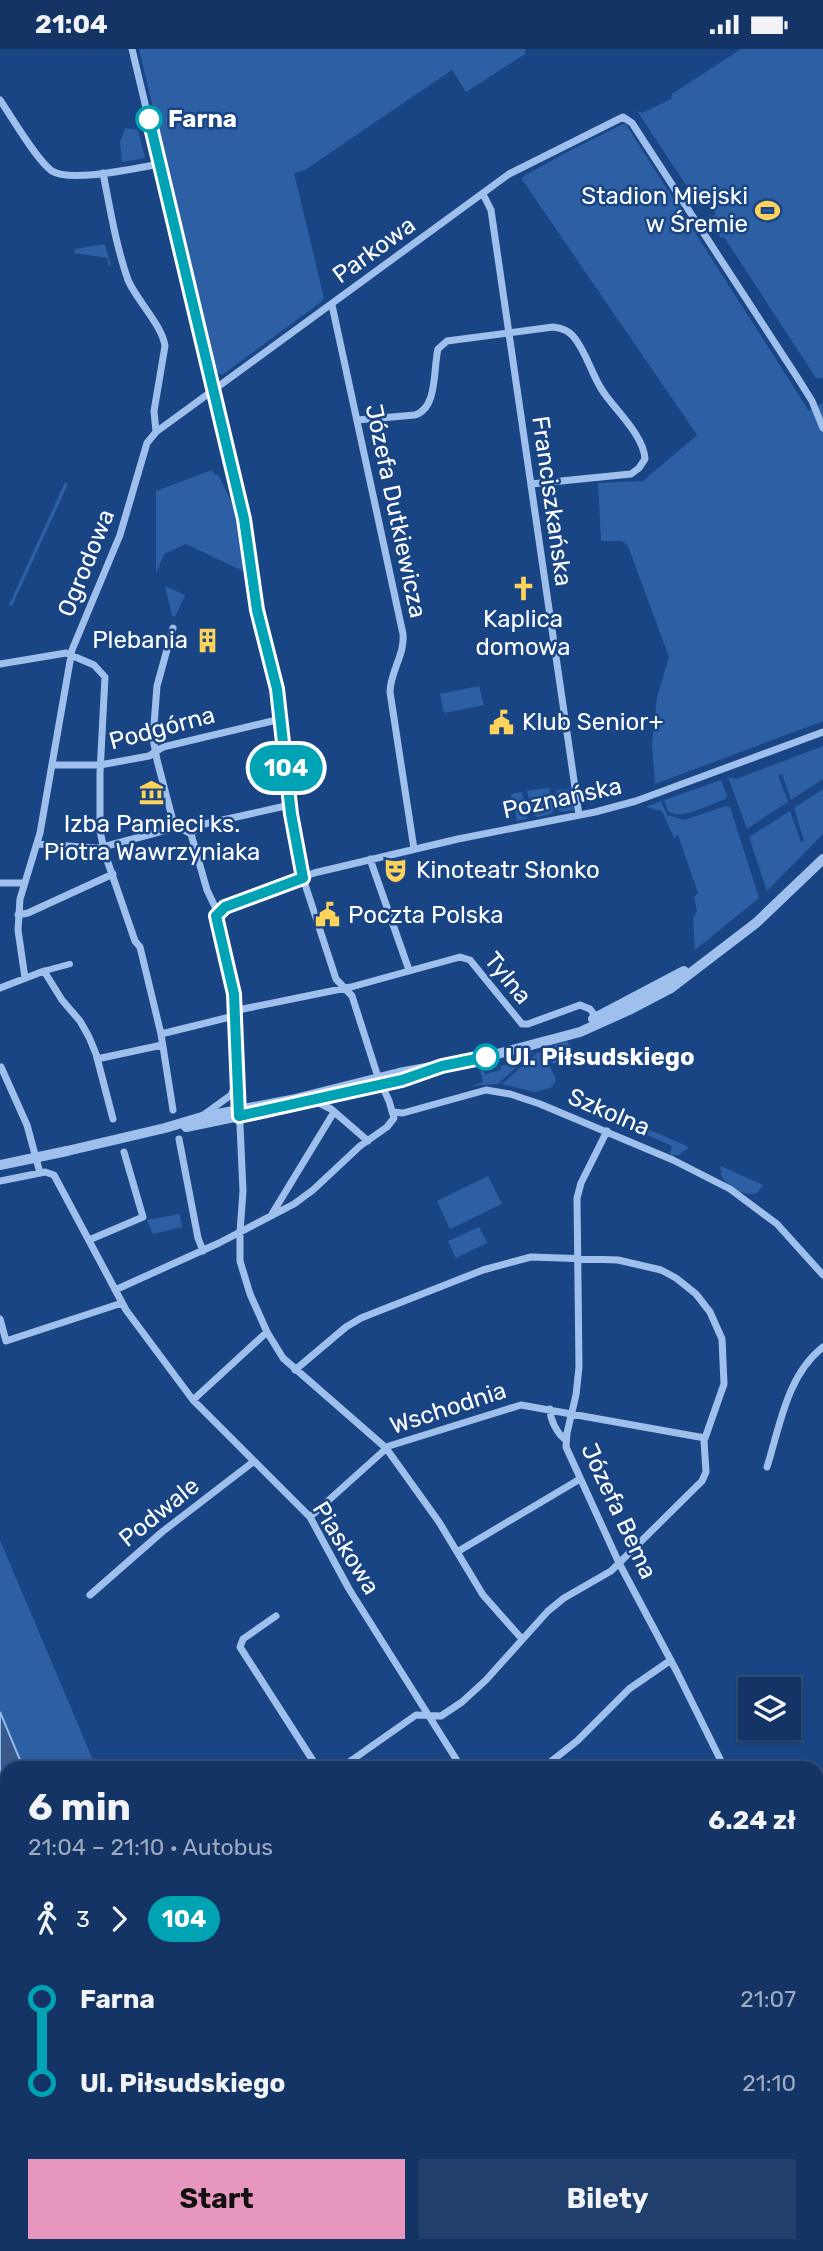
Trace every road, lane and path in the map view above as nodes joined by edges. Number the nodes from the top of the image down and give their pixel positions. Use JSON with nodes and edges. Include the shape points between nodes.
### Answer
{"nodes":[{"id":1,"x":132,"y":49,"type":"edge"},
{"id":2,"x":0,"y":100,"type":"edge"},
{"id":3,"x":159,"y":163,"type":"junction"},
{"id":4,"x":103,"y":173,"type":"junction"},
{"id":5,"x":483,"y":194,"type":"junction"},
{"id":6,"x":332,"y":305,"type":"junction"},
{"id":7,"x":508,"y":333,"type":"junction"},
{"id":8,"x":213,"y":390,"type":"junction"},
{"id":9,"x":357,"y":420,"type":"junction"},
{"id":10,"x":823,"y":428,"type":"edge"},
{"id":11,"x":156,"y":432,"type":"junction"},
{"id":12,"x":531,"y":484,"type":"junction"},
{"id":13,"x":173,"y":628,"type":"dead end"},
{"id":14,"x":71,"y":654,"type":"junction"},
{"id":15,"x":0,"y":664,"type":"edge"},
{"id":16,"x":281,"y":719,"type":"junction"},
{"id":17,"x":823,"y":732,"type":"edge"},
{"id":18,"x":155,"y":752,"type":"junction"},
{"id":19,"x":52,"y":765,"type":"junction"},
{"id":20,"x":100,"y":765,"type":"junction"},
{"id":21,"x":290,"y":804,"type":"junction"},
{"id":22,"x":579,"y":815,"type":"junction"},
{"id":23,"x":178,"y":827,"type":"junction"},
{"id":24,"x":191,"y":834,"type":"junction"},
{"id":25,"x":37,"y":844,"type":"junction"},
{"id":26,"x":103,"y":847,"type":"junction"},
{"id":27,"x":414,"y":849,"type":"junction"},
{"id":28,"x":370,"y":859,"type":"junction"},
{"id":29,"x":823,"y":859,"type":"edge"},
{"id":30,"x":113,"y":874,"type":"junction"},
{"id":31,"x":303,"y":878,"type":"junction"},
{"id":32,"x":0,"y":883,"type":"edge"},
{"id":33,"x":24,"y":883,"type":"junction"},
{"id":34,"x":218,"y":913,"type":"junction"},
{"id":35,"x":18,"y":915,"type":"junction"},
{"id":36,"x":723,"y":949,"type":"junction"},
{"id":37,"x":70,"y":964,"type":"dead end"},
{"id":38,"x":409,"y":970,"type":"junction"},
{"id":39,"x":44,"y":971,"type":"junction"},
{"id":40,"x":25,"y":978,"type":"junction"},
{"id":41,"x":0,"y":988,"type":"edge"},
{"id":42,"x":344,"y":988,"type":"junction"},
{"id":43,"x":235,"y":1015,"type":"junction"},
{"id":44,"x":596,"y":1017,"type":"junction"},
{"id":45,"x":161,"y":1034,"type":"junction"},
{"id":46,"x":536,"y":1043,"type":"junction"},
{"id":47,"x":162,"y":1045,"type":"junction"},
{"id":48,"x":97,"y":1059,"type":"junction"},
{"id":49,"x":1,"y":1067,"type":"edge"},
{"id":50,"x":237,"y":1081,"type":"junction"},
{"id":51,"x":379,"y":1082,"type":"junction"},
{"id":52,"x":313,"y":1100,"type":"junction"},
{"id":53,"x":173,"y":1110,"type":"dead end"},
{"id":54,"x":240,"y":1112,"type":"junction"},
{"id":55,"x":334,"y":1112,"type":"junction"},
{"id":56,"x":393,"y":1112,"type":"junction"},
{"id":57,"x":202,"y":1117,"type":"junction"},
{"id":58,"x":113,"y":1119,"type":"dead end"},
{"id":59,"x":165,"y":1128,"type":"junction"},
{"id":60,"x":607,"y":1132,"type":"junction"},
{"id":61,"x":179,"y":1139,"type":"dead end"},
{"id":62,"x":368,"y":1141,"type":"junction"},
{"id":63,"x":124,"y":1152,"type":"dead end"},
{"id":64,"x":0,"y":1165,"type":"edge"},
{"id":65,"x":40,"y":1173,"type":"junction"},
{"id":66,"x":0,"y":1181,"type":"edge"},
{"id":67,"x":271,"y":1215,"type":"junction"},
{"id":68,"x":240,"y":1232,"type":"junction"},
{"id":69,"x":88,"y":1238,"type":"junction"},
{"id":70,"x":203,"y":1251,"type":"junction"},
{"id":71,"x":577,"y":1258,"type":"junction"},
{"id":72,"x":823,"y":1275,"type":"edge"},
{"id":73,"x":115,"y":1290,"type":"junction"},
{"id":74,"x":122,"y":1303,"type":"junction"},
{"id":75,"x":0,"y":1319,"type":"edge"},
{"id":76,"x":267,"y":1332,"type":"junction"},
{"id":77,"x":823,"y":1347,"type":"edge"},
{"id":78,"x":295,"y":1370,"type":"junction"},
{"id":79,"x":193,"y":1400,"type":"junction"},
{"id":80,"x":550,"y":1409,"type":"junction"},
{"id":81,"x":572,"y":1413,"type":"junction"},
{"id":82,"x":705,"y":1438,"type":"junction"},
{"id":83,"x":566,"y":1440,"type":"junction"},
{"id":84,"x":386,"y":1448,"type":"junction"},
{"id":85,"x":253,"y":1462,"type":"junction"},
{"id":86,"x":767,"y":1467,"type":"dead end"},
{"id":87,"x":580,"y":1479,"type":"junction"},
{"id":88,"x":310,"y":1517,"type":"junction"},
{"id":89,"x":457,"y":1552,"type":"junction"},
{"id":90,"x":619,"y":1563,"type":"junction"},
{"id":91,"x":90,"y":1595,"type":"dead end"},
{"id":92,"x":276,"y":1616,"type":"dead end"},
{"id":93,"x":522,"y":1639,"type":"junction"},
{"id":94,"x":671,"y":1660,"type":"junction"},
{"id":95,"x":428,"y":1715,"type":"junction"},
{"id":96,"x":313,"y":1761,"type":"edge"},
{"id":97,"x":351,"y":1761,"type":"edge"},
{"id":98,"x":457,"y":1761,"type":"edge"},
{"id":99,"x":552,"y":1761,"type":"edge"},
{"id":100,"x":721,"y":1761,"type":"edge"}],
"edges":[{"from":1,"to":3,"type":"street"},
{"from":2,"to":4,"type":"street","via":[[51,170]]},
{"from":3,"to":4,"type":"street"},
{"from":3,"to":8,"type":"street"},
{"from":4,"to":11,"type":"street","name":"Ogrodowa","via":[[128,278],[165,343],[154,416]]},
{"from":5,"to":6,"type":"street","name":"Parkowa"},
{"from":5,"to":7,"type":"street","name":"Franciszkańska","via":[[490,206]]},
{"from":5,"to":10,"type":"street","name":"Parkowa","via":[[527,163],[626,117],[797,377]]},
{"from":6,"to":8,"type":"street","name":"Parkowa"},
{"from":6,"to":9,"type":"street","name":"Józefa Dutkiewicza"},
{"from":7,"to":9,"type":"street","via":[[440,345],[429,403],[421,414]]},
{"from":7,"to":12,"type":"street","name":"Franciszkańska"},
{"from":7,"to":12,"type":"street","via":[[553,327],[570,333],[644,452],[642,465],[631,474]]},
{"from":8,"to":11,"type":"street","name":"Parkowa"},
{"from":8,"to":16,"type":"street","via":[[244,519],[257,610]]},
{"from":9,"to":27,"type":"street","name":"Józefa Dutkiewicza","via":[[403,634],[390,692]]},
{"from":11,"to":14,"type":"street","name":"Ogrodowa","via":[[148,443],[120,535]]},
{"from":12,"to":22,"type":"street","name":"Franciszkańska"},
{"from":13,"to":18,"type":"street","via":[[156,691]]},
{"from":14,"to":15,"type":"street"},
{"from":14,"to":19,"type":"street","name":"Ogrodowa"},
{"from":14,"to":20,"type":"street","via":[[97,668],[106,679]]},
{"from":16,"to":18,"type":"street","name":"Podgórna","via":[[221,731]]},
{"from":16,"to":21,"type":"street"},
{"from":17,"to":22,"type":"street","name":"Poznańska","via":[[636,801]]},
{"from":18,"to":20,"type":"street","name":"Podgórna"},
{"from":18,"to":23,"type":"street"},
{"from":19,"to":20,"type":"street","name":"Podgórna"},
{"from":19,"to":25,"type":"street","name":"Ogrodowa"},
{"from":20,"to":26,"type":"street"},
{"from":21,"to":24,"type":"street","via":[[200,825]]},
{"from":21,"to":31,"type":"street"},
{"from":22,"to":27,"type":"street","name":"Poznańska"},
{"from":23,"to":24,"type":"street"},
{"from":23,"to":26,"type":"street"},
{"from":24,"to":34,"type":"street"},
{"from":25,"to":26,"type":"street"},
{"from":25,"to":33,"type":"street","name":"Ogrodowa"},
{"from":26,"to":30,"type":"street"},
{"from":27,"to":28,"type":"street","name":"Poznańska"},
{"from":28,"to":31,"type":"street","name":"Poznańska"},
{"from":28,"to":38,"type":"street"},
{"from":29,"to":36,"type":"street"},
{"from":30,"to":35,"type":"street"},
{"from":30,"to":45,"type":"street","via":[[140,947]]},
{"from":31,"to":34,"type":"street","name":"Poznańska"},
{"from":31,"to":42,"type":"street","via":[[336,979]]},
{"from":32,"to":33,"type":"street"},
{"from":33,"to":35,"type":"street","name":"Ogrodowa"},
{"from":34,"to":43,"type":"street"},
{"from":35,"to":40,"type":"street","name":"Ogrodowa"},
{"from":36,"to":44,"type":"street"},
{"from":36,"to":46,"type":"street","via":[[638,1006],[580,1032]]},
{"from":37,"to":39,"type":"street"},
{"from":38,"to":42,"type":"street","name":"Tylna"},
{"from":38,"to":44,"type":"street","name":"Tylna","via":[[464,957],[522,1024],[580,1005]]},
{"from":39,"to":40,"type":"street"},
{"from":39,"to":48,"type":"street","via":[[82,1025]]},
{"from":40,"to":41,"type":"street"},
{"from":42,"to":43,"type":"street","name":"Tylna","via":[[243,1009]]},
{"from":42,"to":51,"type":"street","via":[[352,996]]},
{"from":43,"to":45,"type":"street","name":"Tylna"},
{"from":43,"to":50,"type":"street"},
{"from":44,"to":46,"type":"street"},
{"from":45,"to":47,"type":"street"},
{"from":46,"to":51,"type":"street"},
{"from":47,"to":48,"type":"street"},
{"from":47,"to":53,"type":"street"},
{"from":48,"to":58,"type":"street"},
{"from":49,"to":65,"type":"street","via":[[30,1133]]},
{"from":50,"to":54,"type":"street"},
{"from":50,"to":57,"type":"street","via":[[231,1095]]},
{"from":51,"to":52,"type":"street"},
{"from":51,"to":54,"type":"street"},
{"from":51,"to":56,"type":"street"},
{"from":52,"to":54,"type":"street"},
{"from":52,"to":55,"type":"street"},
{"from":54,"to":57,"type":"street"},
{"from":54,"to":59,"type":"street","via":[[188,1127]]},
{"from":54,"to":68,"type":"street"},
{"from":55,"to":62,"type":"street"},
{"from":55,"to":67,"type":"street"},
{"from":56,"to":60,"type":"street","name":"Szkolna","via":[[491,1090],[533,1101]]},
{"from":56,"to":62,"type":"street","via":[[390,1125]]},
{"from":57,"to":59,"type":"street"},
{"from":59,"to":64,"type":"street","bridge":true},
{"from":60,"to":71,"type":"street","name":"Józefa Bema","via":[[578,1193]]},
{"from":60,"to":72,"type":"street","name":"Szkolna","via":[[710,1178],[750,1202],[782,1229]]},
{"from":61,"to":70,"type":"street"},
{"from":62,"to":67,"type":"street","via":[[308,1194]]},
{"from":63,"to":69,"type":"street","via":[[143,1217]]},
{"from":65,"to":66,"type":"street"},
{"from":65,"to":69,"type":"street","name":"Piaskowa","via":[[54,1175]]},
{"from":67,"to":68,"type":"street"},
{"from":68,"to":70,"type":"street"},
{"from":68,"to":76,"type":"street","via":[[243,1277]]},
{"from":69,"to":73,"type":"street","name":"Piaskowa"},
{"from":70,"to":73,"type":"street"},
{"from":71,"to":78,"type":"street","via":[[531,1257],[475,1273],[356,1321]]},
{"from":71,"to":81,"type":"street","name":"Józefa Bema","via":[[579,1367]]},
{"from":71,"to":82,"type":"street","via":[[627,1261],[661,1270],[690,1288],[706,1306],[720,1332],[725,1370],[723,1391]]},
{"from":73,"to":74,"type":"street","name":"Piaskowa"},
{"from":74,"to":75,"type":"street","via":[[6,1342]]},
{"from":74,"to":79,"type":"street","name":"Piaskowa"},
{"from":76,"to":78,"type":"street"},
{"from":76,"to":79,"type":"street"},
{"from":77,"to":86,"type":"street","via":[[794,1382]]},
{"from":78,"to":84,"type":"street"},
{"from":79,"to":85,"type":"street","name":"Piaskowa"},
{"from":80,"to":81,"type":"street","name":"Wschodnia"},
{"from":80,"to":83,"type":"street"},
{"from":80,"to":84,"type":"street","name":"Wschodnia","via":[[517,1406]]},
{"from":81,"to":82,"type":"street","name":"Wschodnia"},
{"from":81,"to":83,"type":"street","name":"Józefa Bema"},
{"from":82,"to":90,"type":"street","via":[[704,1479]]},
{"from":83,"to":87,"type":"street","name":"Józefa Bema"},
{"from":84,"to":88,"type":"street","name":"Wschodnia"},
{"from":84,"to":89,"type":"street"},
{"from":85,"to":88,"type":"street","name":"Piaskowa"},
{"from":85,"to":91,"type":"street","name":"Podwale","via":[[170,1525]]},
{"from":87,"to":89,"type":"street"},
{"from":87,"to":90,"type":"street","name":"Józefa Bema"},
{"from":88,"to":95,"type":"street","name":"Piaskowa","via":[[338,1571]]},
{"from":89,"to":93,"type":"street","via":[[484,1595]]},
{"from":90,"to":93,"type":"street","via":[[554,1606]]},
{"from":90,"to":94,"type":"street","name":"Józefa Bema"},
{"from":92,"to":96,"type":"street","via":[[243,1639],[240,1647]]},
{"from":93,"to":95,"type":"street","via":[[462,1702],[441,1716]]},
{"from":94,"to":99,"type":"street","via":[[629,1689]]},
{"from":94,"to":100,"type":"street","name":"Józefa Bema"},
{"from":95,"to":97,"type":"street","via":[[414,1717]]},
{"from":95,"to":98,"type":"street","name":"Piaskowa"}]}
